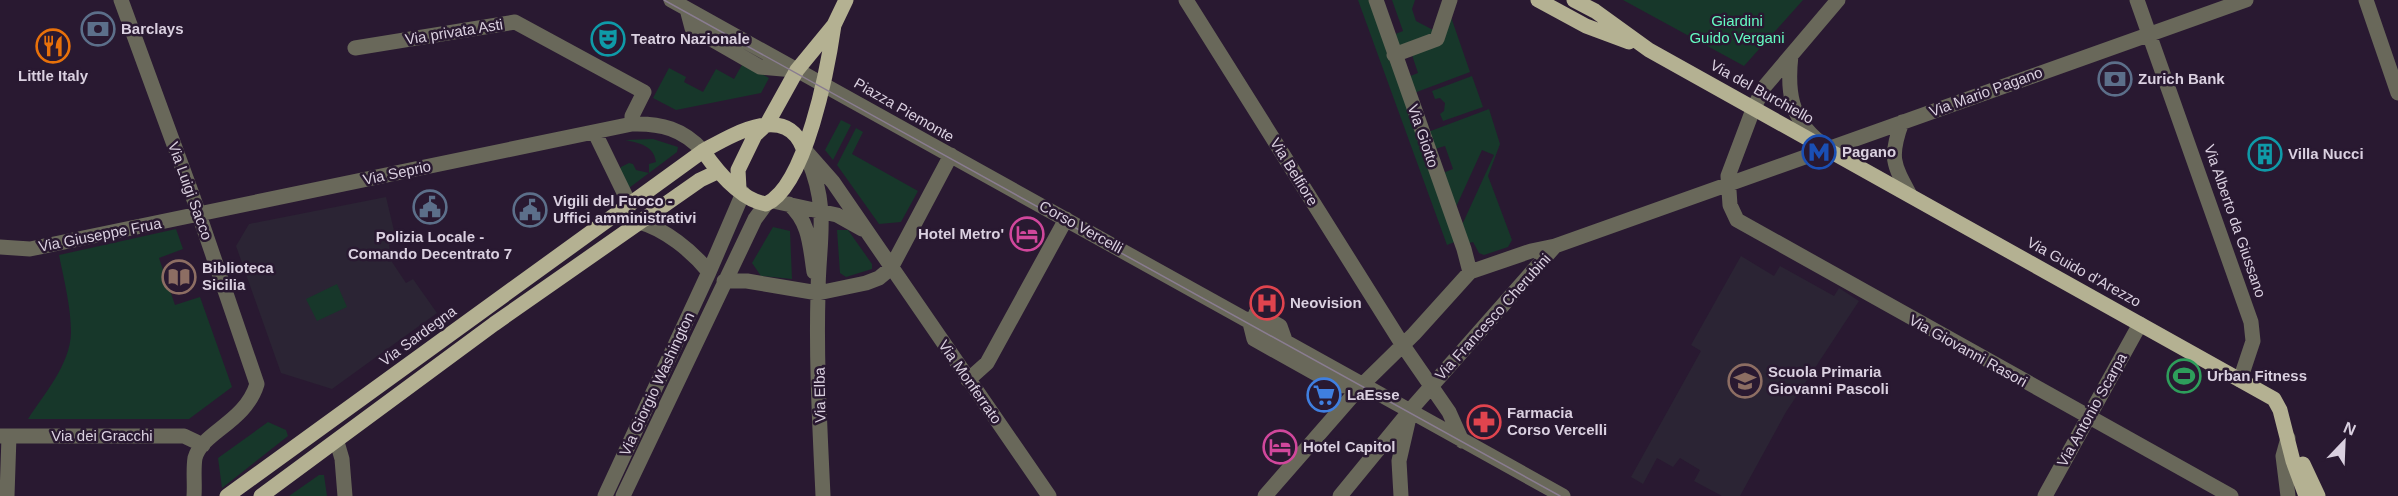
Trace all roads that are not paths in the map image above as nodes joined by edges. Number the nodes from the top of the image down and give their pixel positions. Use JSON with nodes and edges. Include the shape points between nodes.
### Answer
{"nodes":[{"id":1,"x":121,"y":0,"type":"edge"},
{"id":2,"x":846,"y":0,"type":"edge"},
{"id":3,"x":1186,"y":0,"type":"edge"},
{"id":4,"x":1376,"y":0,"type":"edge"},
{"id":5,"x":1538,"y":0,"type":"edge"},
{"id":6,"x":1574,"y":0,"type":"edge"},
{"id":7,"x":1838,"y":0,"type":"edge"},
{"id":8,"x":2137,"y":0,"type":"edge"},
{"id":9,"x":2246,"y":0,"type":"edge"},
{"id":10,"x":2366,"y":0,"type":"edge"},
{"id":11,"x":678,"y":3,"type":"edge"},
{"id":12,"x":1448,"y":5,"type":"edge"},
{"id":13,"x":834,"y":25,"type":"junction"},
{"id":14,"x":2149,"y":34,"type":"junction"},
{"id":15,"x":355,"y":48,"type":"dead end"},
{"id":16,"x":1649,"y":50,"type":"junction"},
{"id":17,"x":1394,"y":55,"type":"junction"},
{"id":18,"x":1791,"y":55,"type":"junction"},
{"id":19,"x":797,"y":70,"type":"junction"},
{"id":20,"x":825,"y":86,"type":"junction"},
{"id":21,"x":2398,"y":93,"type":"edge"},
{"id":22,"x":1754,"y":107,"type":"junction"},
{"id":23,"x":1902,"y":122,"type":"junction"},
{"id":24,"x":632,"y":124,"type":"junction"},
{"id":25,"x":767,"y":124,"type":"junction"},
{"id":26,"x":596,"y":133,"type":"junction"},
{"id":27,"x":803,"y":148,"type":"junction"},
{"id":28,"x":1827,"y":148,"type":"junction"},
{"id":29,"x":703,"y":151,"type":"junction"},
{"id":30,"x":951,"y":155,"type":"junction"},
{"id":31,"x":717,"y":172,"type":"junction"},
{"id":32,"x":1727,"y":186,"type":"junction"},
{"id":33,"x":741,"y":191,"type":"junction"},
{"id":34,"x":1910,"y":195,"type":"junction"},
{"id":35,"x":769,"y":203,"type":"junction"},
{"id":36,"x":789,"y":204,"type":"junction"},
{"id":37,"x":630,"y":205,"type":"junction"},
{"id":38,"x":821,"y":210,"type":"junction"},
{"id":39,"x":199,"y":214,"type":"junction"},
{"id":40,"x":1066,"y":219,"type":"junction"},
{"id":41,"x":639,"y":222,"type":"junction"},
{"id":42,"x":865,"y":231,"type":"junction"},
{"id":43,"x":1555,"y":246,"type":"junction"},
{"id":44,"x":0,"y":247,"type":"edge"},
{"id":45,"x":891,"y":268,"type":"junction"},
{"id":46,"x":709,"y":272,"type":"junction"},
{"id":47,"x":1470,"y":272,"type":"junction"},
{"id":48,"x":724,"y":281,"type":"junction"},
{"id":49,"x":818,"y":293,"type":"junction"},
{"id":50,"x":1212,"y":300,"type":"junction"},
{"id":51,"x":1249,"y":319,"type":"junction"},
{"id":52,"x":2140,"y":324,"type":"junction"},
{"id":53,"x":1287,"y":344,"type":"junction"},
{"id":54,"x":1402,"y":344,"type":"junction"},
{"id":55,"x":968,"y":380,"type":"junction"},
{"id":56,"x":2240,"y":380,"type":"junction"},
{"id":57,"x":1362,"y":385,"type":"junction"},
{"id":58,"x":1431,"y":387,"type":"junction"},
{"id":59,"x":1410,"y":410,"type":"junction"},
{"id":60,"x":2088,"y":418,"type":"junction"},
{"id":61,"x":326,"y":425,"type":"junction"},
{"id":62,"x":4,"y":436,"type":"edge"},
{"id":63,"x":2288,"y":438,"type":"junction"},
{"id":64,"x":1462,"y":441,"type":"junction"},
{"id":65,"x":337,"y":442,"type":"junction"},
{"id":66,"x":203,"y":445,"type":"junction"},
{"id":67,"x":7,"y":496,"type":"edge"},
{"id":68,"x":194,"y":496,"type":"edge"},
{"id":69,"x":227,"y":496,"type":"edge"},
{"id":70,"x":261,"y":496,"type":"edge"},
{"id":71,"x":345,"y":496,"type":"edge"},
{"id":72,"x":605,"y":496,"type":"edge"},
{"id":73,"x":623,"y":496,"type":"edge"},
{"id":74,"x":823,"y":496,"type":"edge"},
{"id":75,"x":1049,"y":496,"type":"edge"},
{"id":76,"x":1265,"y":496,"type":"edge"},
{"id":77,"x":1340,"y":496,"type":"edge"},
{"id":78,"x":1401,"y":496,"type":"edge"},
{"id":79,"x":1563,"y":496,"type":"edge"},
{"id":80,"x":2045,"y":496,"type":"edge"},
{"id":81,"x":2231,"y":496,"type":"edge"},
{"id":82,"x":2288,"y":496,"type":"edge"},
{"id":83,"x":2306,"y":496,"type":"edge"},
{"id":84,"x":2318,"y":496,"type":"edge"}],
"edges":[{"from":1,"to":39,"type":"street","name":"Via Luigi Sacco"},
{"from":2,"to":13,"type":"main road"},
{"from":3,"to":54,"type":"street","name":"Via Belfiore"},
{"from":4,"to":17,"type":"street","name":"Via Giotto"},
{"from":5,"to":16,"type":"main road","name":"Via del Burchiello","via":[[1586,26]]},
{"from":6,"to":16,"type":"main road","name":"Via del Burchiello"},
{"from":7,"to":18,"type":"street"},
{"from":8,"to":14,"type":"street","name":"Via Alberto da Giussano"},
{"from":9,"to":14,"type":"street","name":"Via Mario Pagano"},
{"from":10,"to":21,"type":"street"},
{"from":11,"to":19,"type":"street","name":"Piazza Piemonte"},
{"from":12,"to":17,"type":"street","via":[[1437,39]]},
{"from":13,"to":19,"type":"main road"},
{"from":13,"to":20,"type":"main road"},
{"from":14,"to":23,"type":"street","name":"Via Mario Pagano"},
{"from":14,"to":56,"type":"street","name":"Via Alberto da Giussano","via":[[2251,322],[2253,341]]},
{"from":15,"to":24,"type":"street","name":"Via privata Asti","via":[[515,22],[644,92]]},
{"from":16,"to":22,"type":"main road","name":"Via del Burchiello"},
{"from":17,"to":47,"type":"street","name":"Via Giotto"},
{"from":18,"to":22,"type":"street","via":[[1765,86]]},
{"from":18,"to":28,"type":"street","via":[[1790,98],[1795,113],[1810,134]]},
{"from":19,"to":20,"type":"street","name":"Piazza Piemonte"},
{"from":19,"to":25,"type":"main road"},
{"from":20,"to":27,"type":"main road"},
{"from":20,"to":30,"type":"street","name":"Piazza Piemonte"},
{"from":22,"to":28,"type":"main road","name":"Via del Burchiello"},
{"from":22,"to":32,"type":"street"},
{"from":23,"to":28,"type":"street","name":"Via Mario Pagano"},
{"from":23,"to":34,"type":"street","via":[[1892,152],[1893,162]]},
{"from":24,"to":26,"type":"street"},
{"from":24,"to":29,"type":"street","via":[[672,128]]},
{"from":25,"to":27,"type":"main road","via":[[788,129]]},
{"from":25,"to":29,"type":"main road","via":[[737,133]]},
{"from":25,"to":33,"type":"main road","via":[[755,135],[738,170]]},
{"from":26,"to":37,"type":"street"},
{"from":26,"to":39,"type":"street","name":"Via Seprio"},
{"from":27,"to":35,"type":"main road","via":[[792,176]]},
{"from":27,"to":38,"type":"street"},
{"from":27,"to":42,"type":"street","via":[[833,182]]},
{"from":28,"to":32,"type":"street","name":"Via Mario Pagano"},
{"from":28,"to":34,"type":"main road","name":"Via Guido d'Arezzo"},
{"from":29,"to":31,"type":"main road"},
{"from":29,"to":37,"type":"main road"},
{"from":30,"to":40,"type":"street","name":"Corso Vercelli"},
{"from":30,"to":45,"type":"street","name":"Piazza Piemonte"},
{"from":31,"to":33,"type":"main road"},
{"from":31,"to":41,"type":"main road"},
{"from":32,"to":43,"type":"street","name":"Via Mario Pagano"},
{"from":32,"to":60,"type":"street","name":"Via Giovanni Rasori","via":[[1733,213],[1743,225]]},
{"from":33,"to":35,"type":"main road","via":[[749,200]]},
{"from":33,"to":46,"type":"street"},
{"from":34,"to":52,"type":"main road","name":"Via Guido d'Arezzo"},
{"from":35,"to":36,"type":"street"},
{"from":35,"to":48,"type":"street","via":[[755,219]]},
{"from":36,"to":38,"type":"street"},
{"from":36,"to":49,"type":"street","via":[[798,212],[807,231]]},
{"from":37,"to":61,"type":"main road","name":"Via Sardegna"},
{"from":38,"to":42,"type":"street"},
{"from":38,"to":49,"type":"street"},
{"from":39,"to":44,"type":"street","name":"Via Giuseppe Frua","via":[[30,249]]},
{"from":39,"to":66,"type":"street","name":"Via Luigi Sacco","via":[[257,384],[243,411]]},
{"from":40,"to":50,"type":"street","name":"Corso Vercelli"},
{"from":40,"to":55,"type":"street","via":[[987,363]]},
{"from":41,"to":46,"type":"street","via":[[656,226]]},
{"from":41,"to":65,"type":"main road"},
{"from":42,"to":45,"type":"street"},
{"from":43,"to":47,"type":"street","name":"Via Francesco Cherubini"},
{"from":43,"to":58,"type":"street","name":"Via Francesco Cherubini"},
{"from":45,"to":49,"type":"street","via":[[866,283]]},
{"from":45,"to":55,"type":"street","name":"Via Monferrato"},
{"from":46,"to":72,"type":"street","name":"Via Giorgio Washington"},
{"from":47,"to":54,"type":"street","name":"Via Francesco Cherubini"},
{"from":48,"to":49,"type":"street"},
{"from":48,"to":73,"type":"street","name":"Via Giorgio Washington"},
{"from":49,"to":74,"type":"street","name":"Via Elba"},
{"from":50,"to":51,"type":"street","name":"Corso Vercelli"},
{"from":50,"to":53,"type":"street","name":"Corso Vercelli","via":[[1226,297],[1280,326]]},
{"from":51,"to":53,"type":"street","name":"Corso Vercelli"},
{"from":51,"to":57,"type":"street","name":"Corso Vercelli","via":[[1254,339],[1338,386]]},
{"from":52,"to":56,"type":"main road","name":"Via Guido d'Arezzo"},
{"from":52,"to":60,"type":"street","name":"Via Antonio Scarpa"},
{"from":53,"to":57,"type":"street","name":"Corso Vercelli"},
{"from":54,"to":57,"type":"street","name":"Via Francesco Cherubini"},
{"from":54,"to":58,"type":"street","name":"Via Belfiore"},
{"from":55,"to":75,"type":"street","name":"Via Monferrato"},
{"from":56,"to":63,"type":"main road","via":[[2278,404]]},
{"from":57,"to":59,"type":"street","name":"Corso Vercelli"},
{"from":57,"to":76,"type":"street","name":"Via Francesco Cherubini"},
{"from":58,"to":59,"type":"street","name":"Via Francesco Cherubini"},
{"from":58,"to":64,"type":"street","name":"Via Belfiore","via":[[1449,412]]},
{"from":59,"to":64,"type":"street","name":"Corso Vercelli"},
{"from":59,"to":77,"type":"street","name":"Via Francesco Cherubini"},
{"from":59,"to":78,"type":"street","via":[[1400,461]]},
{"from":60,"to":80,"type":"street","name":"Via Antonio Scarpa"},
{"from":60,"to":81,"type":"street","name":"Via Giovanni Rasori"},
{"from":61,"to":65,"type":"main road"},
{"from":61,"to":69,"type":"main road","name":"Via Sardegna"},
{"from":62,"to":66,"type":"street","name":"Via dei Gracchi","via":[[184,436]]},
{"from":62,"to":67,"type":"street"},
{"from":63,"to":82,"type":"street","via":[[2283,456]]},
{"from":63,"to":83,"type":"main road"},
{"from":63,"to":84,"type":"main road"},
{"from":64,"to":79,"type":"street","name":"Corso Vercelli"},
{"from":65,"to":70,"type":"main road"},
{"from":65,"to":71,"type":"street"},
{"from":66,"to":68,"type":"street","via":[[195,458]]}]}
